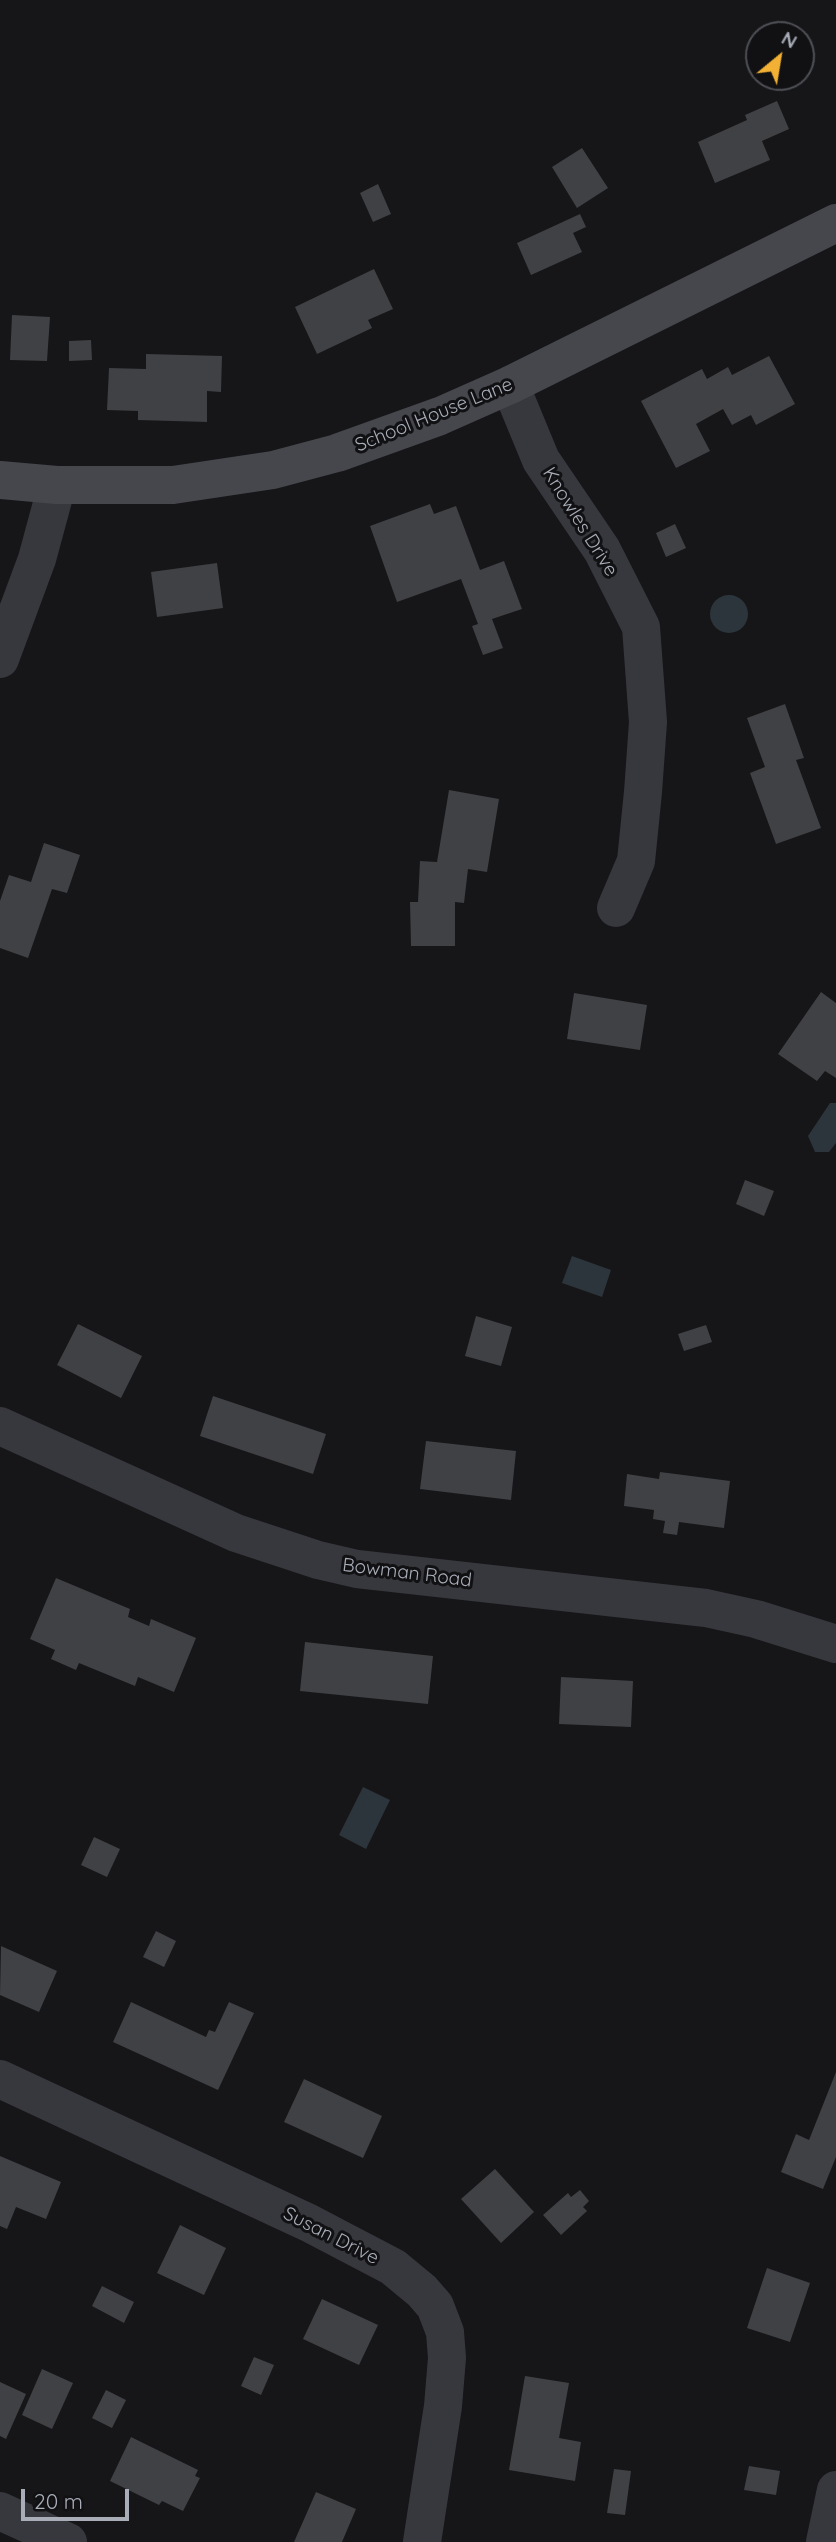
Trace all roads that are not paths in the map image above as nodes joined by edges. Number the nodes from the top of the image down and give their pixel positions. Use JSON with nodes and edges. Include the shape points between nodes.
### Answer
{"nodes":[{"id":1,"x":836,"y":223,"type":"edge"},
{"id":2,"x":510,"y":385,"type":"junction"},
{"id":3,"x":0,"y":480,"type":"edge"},
{"id":4,"x":57,"y":485,"type":"junction"},
{"id":5,"x":0,"y":659,"type":"edge"},
{"id":6,"x":616,"y":908,"type":"dead end"},
{"id":7,"x":0,"y":1426,"type":"edge"},
{"id":8,"x":836,"y":1644,"type":"edge"},
{"id":9,"x":0,"y":2079,"type":"edge"},
{"id":10,"x":836,"y":2490,"type":"edge"},
{"id":11,"x":11,"y":2524,"type":"edge"},
{"id":12,"x":68,"y":2542,"type":"edge"},
{"id":13,"x":422,"y":2542,"type":"edge"},
{"id":14,"x":825,"y":2542,"type":"edge"}],
"edges":[{"from":1,"to":2,"type":"street","name":"School House Lane"},
{"from":2,"to":4,"type":"street","name":"School House Lane","via":[[390,435],[273,470],[173,485]]},
{"from":2,"to":6,"type":"street","name":"Knowles Drive","via":[[541,460],[602,550],[641,627],[648,722],[643,792],[636,861]]},
{"from":3,"to":4,"type":"street","name":"School House Lane"},
{"from":4,"to":5,"type":"street","via":[[37,559]]},
{"from":7,"to":8,"type":"street","name":"Bowman Road","via":[[236,1533],[318,1560],[357,1569],[706,1608]]},
{"from":9,"to":13,"type":"street","name":"Susan Drive","via":[[309,2223],[393,2267],[422,2291],[435,2306],[445,2332],[447,2358]]},
{"from":10,"to":14,"type":"street"},
{"from":11,"to":12,"type":"street"}]}
